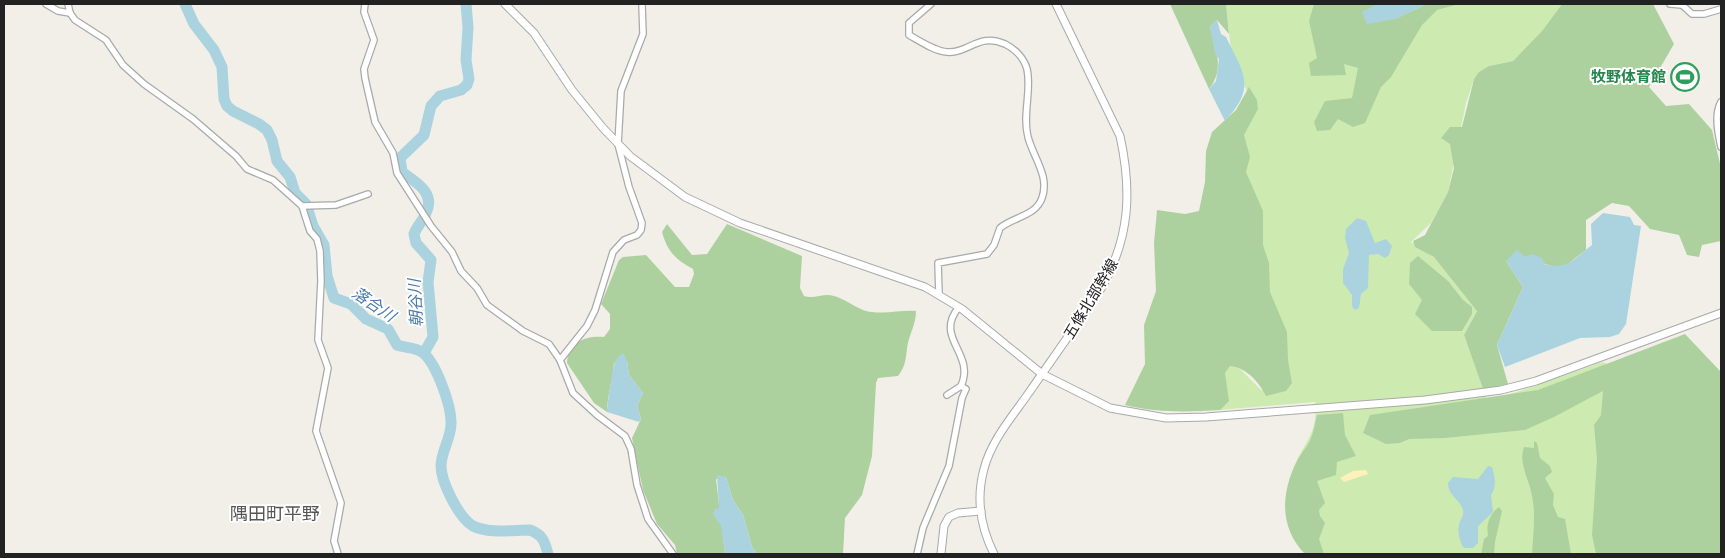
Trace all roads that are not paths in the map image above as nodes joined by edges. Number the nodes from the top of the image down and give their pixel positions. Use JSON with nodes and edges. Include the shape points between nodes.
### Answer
{"nodes":[{"id":1,"x":46,"y":4,"type":"edge"},
{"id":2,"x":68,"y":4,"type":"edge"},
{"id":3,"x":365,"y":4,"type":"edge"},
{"id":4,"x":505,"y":4,"type":"edge"},
{"id":5,"x":642,"y":4,"type":"edge"},
{"id":6,"x":931,"y":4,"type":"edge"},
{"id":7,"x":1056,"y":4,"type":"edge"},
{"id":8,"x":1670,"y":4,"type":"edge"},
{"id":9,"x":1682,"y":4,"type":"edge"},
{"id":10,"x":1721,"y":9,"type":"edge"},
{"id":11,"x":70,"y":13,"type":"junction"},
{"id":12,"x":1721,"y":102,"type":"edge"},
{"id":13,"x":618,"y":144,"type":"junction"},
{"id":14,"x":1721,"y":147,"type":"edge"},
{"id":15,"x":368,"y":194,"type":"dead end"},
{"id":16,"x":302,"y":206,"type":"junction"},
{"id":17,"x":938,"y":294,"type":"junction"},
{"id":18,"x":959,"y":307,"type":"junction"},
{"id":19,"x":1721,"y":313,"type":"edge"},
{"id":20,"x":560,"y":360,"type":"junction"},
{"id":21,"x":1042,"y":374,"type":"junction"},
{"id":22,"x":964,"y":388,"type":"junction"},
{"id":23,"x":947,"y":395,"type":"dead end"},
{"id":24,"x":981,"y":512,"type":"junction"},
{"id":25,"x":338,"y":554,"type":"edge"},
{"id":26,"x":673,"y":554,"type":"edge"},
{"id":27,"x":917,"y":554,"type":"edge"},
{"id":28,"x":941,"y":554,"type":"edge"},
{"id":29,"x":994,"y":554,"type":"edge"}],
"edges":[{"from":1,"to":11,"type":"street"},
{"from":2,"to":11,"type":"street"},
{"from":3,"to":20,"type":"street","via":[[366,19],[374,40],[364,69],[373,114],[393,153],[398,173],[487,305],[523,331],[549,344]]},
{"from":4,"to":13,"type":"street","via":[[534,33],[587,110]]},
{"from":5,"to":13,"type":"street","via":[[644,34],[621,91]]},
{"from":6,"to":17,"type":"street","via":[[909,23],[909,35],[946,52],[954,52],[982,40],[992,40],[1012,48],[1022,57],[1027,68],[1026,127],[1044,182],[1041,201],[1035,209],[1000,228],[987,254],[938,263]]},
{"from":7,"to":21,"type":"street","name":"五條北部幹線","via":[[1120,136],[1128,203],[1114,265]]},
{"from":8,"to":9,"type":"street"},
{"from":9,"to":10,"type":"street","via":[[1692,14]]},
{"from":11,"to":16,"type":"street","via":[[80,24],[106,40],[123,65],[144,84],[193,119],[247,169],[273,180]]},
{"from":12,"to":14,"type":"street","via":[[1718,134]]},
{"from":13,"to":17,"type":"street","via":[[668,186],[720,214],[908,280]]},
{"from":13,"to":20,"type":"street","via":[[642,230],[618,244],[587,326]]},
{"from":15,"to":16,"type":"street","via":[[343,204]]},
{"from":16,"to":25,"type":"street","via":[[320,251],[318,340],[328,368],[316,431],[340,503],[334,541]]},
{"from":17,"to":18,"type":"street"},
{"from":18,"to":21,"type":"street"},
{"from":18,"to":22,"type":"street","via":[[953,317],[951,337],[964,362]]},
{"from":19,"to":21,"type":"street","via":[[1536,382],[1472,395],[1425,400],[1166,418],[1110,408]]},
{"from":20,"to":26,"type":"street","via":[[573,393],[629,441],[637,485],[648,519]]},
{"from":21,"to":24,"type":"street","name":"五條北部幹線","via":[[999,435],[987,459],[982,479]]},
{"from":22,"to":23,"type":"street"},
{"from":22,"to":27,"type":"street","via":[[948,466],[923,528]]},
{"from":24,"to":28,"type":"street","via":[[958,513],[949,517],[944,526]]},
{"from":24,"to":29,"type":"street","name":"五條北部幹線"}]}
